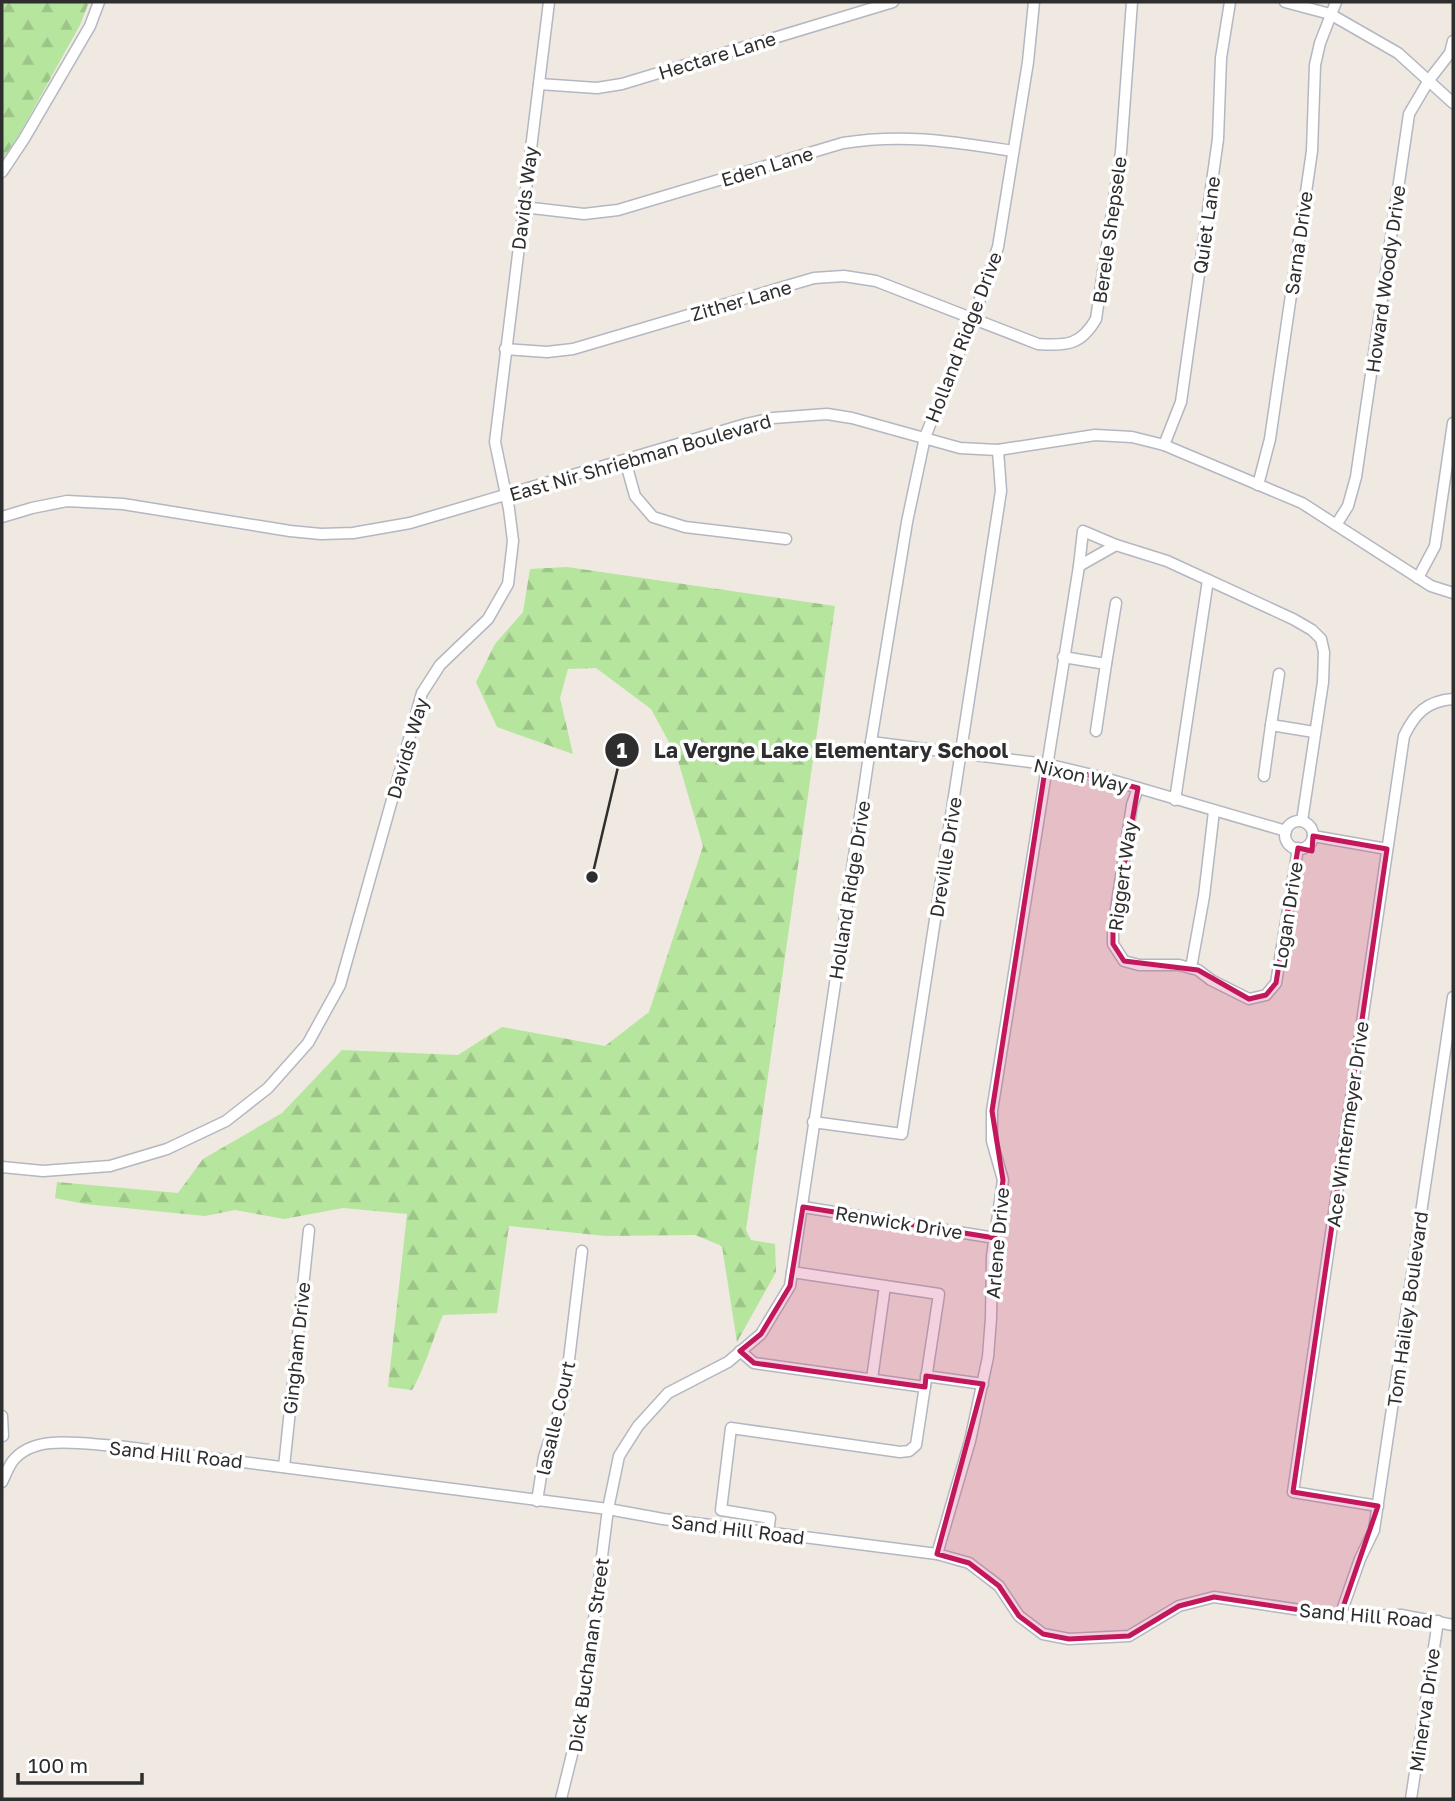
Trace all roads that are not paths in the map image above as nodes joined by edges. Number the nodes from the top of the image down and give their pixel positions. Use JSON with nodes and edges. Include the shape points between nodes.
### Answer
{"nodes":[{"id":1,"x":99,"y":2,"type":"edge"},
{"id":2,"x":549,"y":2,"type":"edge"},
{"id":3,"x":893,"y":2,"type":"edge"},
{"id":4,"x":1034,"y":2,"type":"edge"},
{"id":5,"x":1132,"y":2,"type":"edge"},
{"id":6,"x":1230,"y":2,"type":"edge"},
{"id":7,"x":1285,"y":2,"type":"edge"},
{"id":8,"x":1336,"y":2,"type":"edge"},
{"id":9,"x":1330,"y":14,"type":"junction"},
{"id":10,"x":1453,"y":41,"type":"edge"},
{"id":11,"x":1429,"y":80,"type":"junction"},
{"id":12,"x":539,"y":85,"type":"junction"},
{"id":13,"x":1453,"y":103,"type":"edge"},
{"id":14,"x":1013,"y":151,"type":"junction"},
{"id":15,"x":2,"y":172,"type":"edge"},
{"id":16,"x":523,"y":207,"type":"junction"},
{"id":17,"x":973,"y":318,"type":"junction"},
{"id":18,"x":505,"y":349,"type":"junction"},
{"id":19,"x":1453,"y":423,"type":"edge"},
{"id":20,"x":925,"y":437,"type":"junction"},
{"id":21,"x":1164,"y":445,"type":"junction"},
{"id":22,"x":998,"y":450,"type":"junction"},
{"id":23,"x":625,"y":460,"type":"junction"},
{"id":24,"x":1258,"y":485,"type":"junction"},
{"id":25,"x":506,"y":495,"type":"junction"},
{"id":26,"x":1448,"y":497,"type":"edge"},
{"id":27,"x":2,"y":517,"type":"edge"},
{"id":28,"x":1336,"y":525,"type":"junction"},
{"id":29,"x":786,"y":539,"type":"dead end"},
{"id":30,"x":1116,"y":545,"type":"junction"},
{"id":31,"x":1079,"y":566,"type":"junction"},
{"id":32,"x":1418,"y":578,"type":"junction"},
{"id":33,"x":1208,"y":580,"type":"junction"},
{"id":34,"x":1453,"y":593,"type":"edge"},
{"id":35,"x":1116,"y":603,"type":"dead end"},
{"id":36,"x":1063,"y":657,"type":"junction"},
{"id":37,"x":1106,"y":664,"type":"junction"},
{"id":38,"x":1279,"y":674,"type":"dead end"},
{"id":39,"x":1453,"y":699,"type":"edge"},
{"id":40,"x":1271,"y":725,"type":"junction"},
{"id":41,"x":1096,"y":731,"type":"dead end"},
{"id":42,"x":1314,"y":732,"type":"junction"},
{"id":43,"x":871,"y":741,"type":"junction"},
{"id":44,"x":961,"y":755,"type":"junction"},
{"id":45,"x":1046,"y":764,"type":"junction"},
{"id":46,"x":1264,"y":776,"type":"dead end"},
{"id":47,"x":1138,"y":788,"type":"junction"},
{"id":48,"x":1175,"y":800,"type":"junction"},
{"id":49,"x":1214,"y":811,"type":"junction"},
{"id":50,"x":1303,"y":821,"type":"junction"},
{"id":51,"x":1286,"y":831,"type":"junction"},
{"id":52,"x":1313,"y":836,"type":"junction"},
{"id":53,"x":1298,"y":848,"type":"junction"},
{"id":54,"x":1387,"y":849,"type":"junction"},
{"id":55,"x":1124,"y":961,"type":"joint"},
{"id":56,"x":1191,"y":968,"type":"junction"},
{"id":57,"x":1453,"y":997,"type":"edge"},
{"id":58,"x":813,"y":1122,"type":"junction"},
{"id":59,"x":2,"y":1167,"type":"edge"},
{"id":60,"x":803,"y":1207,"type":"junction"},
{"id":61,"x":309,"y":1230,"type":"dead end"},
{"id":62,"x":995,"y":1238,"type":"junction"},
{"id":63,"x":582,"y":1251,"type":"dead end"},
{"id":64,"x":792,"y":1272,"type":"junction"},
{"id":65,"x":886,"y":1286,"type":"junction"},
{"id":66,"x":740,"y":1351,"type":"junction"},
{"id":67,"x":926,"y":1376,"type":"junction"},
{"id":68,"x":872,"y":1379,"type":"junction"},
{"id":69,"x":983,"y":1384,"type":"junction"},
{"id":70,"x":925,"y":1387,"type":"junction"},
{"id":71,"x":2,"y":1416,"type":"edge"},
{"id":72,"x":3,"y":1436,"type":"edge"},
{"id":73,"x":284,"y":1466,"type":"junction"},
{"id":74,"x":2,"y":1482,"type":"edge"},
{"id":75,"x":537,"y":1501,"type":"junction"},
{"id":76,"x":1378,"y":1506,"type":"junction"},
{"id":77,"x":608,"y":1509,"type":"junction"},
{"id":78,"x":768,"y":1533,"type":"junction"},
{"id":79,"x":937,"y":1554,"type":"junction"},
{"id":80,"x":1340,"y":1616,"type":"junction"},
{"id":81,"x":1438,"y":1621,"type":"junction"},
{"id":82,"x":1453,"y":1625,"type":"edge"},
{"id":83,"x":561,"y":1799,"type":"edge"},
{"id":84,"x":1411,"y":1799,"type":"edge"}],
"edges":[{"from":1,"to":15,"type":"street","via":[[90,26]]},
{"from":2,"to":12,"type":"street","name":"Davids Way"},
{"from":3,"to":12,"type":"street","name":"Hectare Lane","via":[[622,83],[597,88]]},
{"from":4,"to":14,"type":"street","name":"Holland Ridge Drive"},
{"from":5,"to":17,"type":"street","name":"Berele Shepsele","via":[[1121,152],[1096,318],[1084,336],[1063,346],[1038,344]]},
{"from":6,"to":21,"type":"street","name":"Quiet Lane","via":[[1221,58],[1218,139],[1181,402]]},
{"from":7,"to":9,"type":"street"},
{"from":8,"to":9,"type":"street","name":"Sarna Drive"},
{"from":9,"to":11,"type":"street","via":[[1398,53]]},
{"from":9,"to":24,"type":"street","name":"Sarna Drive","via":[[1315,65],[1311,151],[1269,439]]},
{"from":10,"to":11,"type":"street","name":"Howard Woody Drive","via":[[1450,53]]},
{"from":11,"to":13,"type":"street"},
{"from":11,"to":28,"type":"street","name":"Howard Woody Drive","via":[[1409,114],[1356,477],[1348,506]]},
{"from":12,"to":16,"type":"street","name":"Davids Way"},
{"from":14,"to":16,"type":"street","name":"Eden Lane","via":[[904,137],[873,138],[618,210],[584,214]]},
{"from":14,"to":17,"type":"street","name":"Holland Ridge Drive","via":[[998,247]]},
{"from":16,"to":18,"type":"street","name":"Davids Way"},
{"from":17,"to":18,"type":"street","name":"Zither Lane","via":[[876,281],[844,276],[814,278],[573,349]]},
{"from":17,"to":20,"type":"street","name":"Holland Ridge Drive"},
{"from":18,"to":25,"type":"street","name":"Davids Way","via":[[495,442]]},
{"from":19,"to":26,"type":"street"},
{"from":20,"to":22,"type":"street","name":"East Nir Shriebman Boulevard","via":[[960,448]]},
{"from":20,"to":23,"type":"street","name":"East Nir Shriebman Boulevard","via":[[852,418],[801,415],[746,424]]},
{"from":20,"to":43,"type":"street","name":"Holland Ridge Drive","via":[[906,522]]},
{"from":21,"to":22,"type":"street","name":"East Nir Shriebman Boulevard","via":[[1095,435]]},
{"from":21,"to":24,"type":"street","name":"East Nir Shriebman Boulevard"},
{"from":22,"to":44,"type":"street","name":"Dreville Drive","via":[[1001,491]]},
{"from":23,"to":25,"type":"street","name":"East Nir Shriebman Boulevard"},
{"from":23,"to":29,"type":"street","via":[[635,496],[653,517],[685,527]]},
{"from":24,"to":28,"type":"street","name":"East Nir Shriebman Boulevard","via":[[1302,503]]},
{"from":25,"to":27,"type":"street","name":"East Nir Shriebman Boulevard","via":[[410,523],[352,533],[290,531],[104,502],[54,503]]},
{"from":25,"to":59,"type":"street","name":"Davids Way","via":[[513,541],[508,584],[488,619],[440,665],[422,693],[340,985],[308,1043],[268,1088],[226,1121],[167,1149],[110,1166],[43,1171]]},
{"from":26,"to":32,"type":"street","via":[[1435,546]]},
{"from":28,"to":32,"type":"street","name":"East Nir Shriebman Boulevard"},
{"from":30,"to":31,"type":"street"},
{"from":30,"to":31,"type":"street","name":"Arlene Drive","via":[[1083,530]]},
{"from":30,"to":33,"type":"street"},
{"from":31,"to":36,"type":"street","name":"Arlene Drive"},
{"from":32,"to":34,"type":"street","name":"East Nir Shriebman Boulevard"},
{"from":33,"to":42,"type":"street","via":[[1293,619],[1321,639],[1323,682]]},
{"from":33,"to":48,"type":"street"},
{"from":35,"to":37,"type":"street"},
{"from":36,"to":37,"type":"street"},
{"from":36,"to":45,"type":"street","name":"Arlene Drive"},
{"from":37,"to":41,"type":"street"},
{"from":38,"to":40,"type":"street"},
{"from":39,"to":54,"type":"street","name":"Ace Wintermeyer Drive","via":[[1427,706],[1404,736]]},
{"from":40,"to":42,"type":"street"},
{"from":40,"to":46,"type":"street"},
{"from":42,"to":50,"type":"street"},
{"from":43,"to":44,"type":"street","name":"Nixon Way"},
{"from":43,"to":58,"type":"street","name":"Holland Ridge Drive"},
{"from":44,"to":45,"type":"street","name":"Nixon Way"},
{"from":44,"to":58,"type":"street","name":"Dreville Drive","via":[[902,1134]]},
{"from":45,"to":47,"type":"street","name":"Nixon Way"},
{"from":45,"to":62,"type":"street","name":"Arlene Drive","via":[[992,1111],[992,1140],[1003,1180]]},
{"from":47,"to":48,"type":"street","name":"Nixon Way"},
{"from":47,"to":55,"type":"street","name":"Riggert Way","via":[[1113,929],[1113,944]]},
{"from":48,"to":49,"type":"street","name":"Nixon Way"},
{"from":49,"to":51,"type":"street","name":"Nixon Way"},
{"from":49,"to":56,"type":"street"},
{"from":50,"to":51,"type":"street","via":[[1293,822]]},
{"from":50,"to":52,"type":"street"},
{"from":51,"to":53,"type":"street","via":[[1288,842]]},
{"from":52,"to":53,"type":"street","via":[[1308,846]]},
{"from":52,"to":54,"type":"street"},
{"from":53,"to":56,"type":"street","name":"Logan Drive","via":[[1276,983],[1266,995],[1250,999]]},
{"from":54,"to":76,"type":"street","name":"Ace Wintermeyer Drive","via":[[1293,1492]]},
{"from":55,"to":56,"type":"street","name":"Logan Drive"},
{"from":57,"to":76,"type":"street","name":"Tom Hailey Boulevard"},
{"from":58,"to":60,"type":"street","name":"Holland Ridge Drive"},
{"from":60,"to":62,"type":"street","name":"Renwick Drive"},
{"from":60,"to":64,"type":"street","name":"Holland Ridge Drive"},
{"from":61,"to":73,"type":"street","name":"Gingham Drive"},
{"from":62,"to":69,"type":"street","name":"Arlene Drive"},
{"from":63,"to":75,"type":"street","name":"lasalle Court","via":[[565,1393],[544,1457]]},
{"from":64,"to":65,"type":"street"},
{"from":64,"to":66,"type":"street","name":"Holland Ridge Drive","via":[[790,1286],[761,1334]]},
{"from":65,"to":67,"type":"street","via":[[939,1294]]},
{"from":65,"to":68,"type":"street"},
{"from":66,"to":68,"type":"street","via":[[754,1363]]},
{"from":66,"to":77,"type":"street","name":"Holland Ridge Drive","via":[[668,1393],[638,1426],[619,1455]]},
{"from":67,"to":69,"type":"street"},
{"from":67,"to":70,"type":"street"},
{"from":68,"to":70,"type":"street"},
{"from":69,"to":79,"type":"street","name":"Arlene Drive"},
{"from":70,"to":78,"type":"street","via":[[916,1445],[909,1451],[731,1428],[721,1510],[770,1518]]},
{"from":71,"to":72,"type":"street"},
{"from":73,"to":74,"type":"street","name":"Sand Hill Road","via":[[47,1442],[13,1460]]},
{"from":73,"to":75,"type":"street","name":"Sand Hill Road"},
{"from":75,"to":77,"type":"street","name":"Sand Hill Road"},
{"from":76,"to":80,"type":"street","name":"Tom Hailey Boulevard","via":[[1374,1530]]},
{"from":77,"to":78,"type":"street","name":"Sand Hill Road"},
{"from":77,"to":83,"type":"street","name":"Dick Buchanan Street","via":[[582,1714]]},
{"from":78,"to":79,"type":"street","name":"Sand Hill Road"},
{"from":79,"to":80,"type":"street","name":"Sand Hill Road","via":[[970,1563],[999,1586],[1019,1616],[1043,1634],[1069,1639],[1129,1636],[1179,1606],[1214,1597]]},
{"from":80,"to":81,"type":"street","name":"Sand Hill Road","via":[[1401,1615]]},
{"from":81,"to":82,"type":"street","name":"Sand Hill Road"},
{"from":81,"to":84,"type":"street","name":"Minerva Drive"}]}
